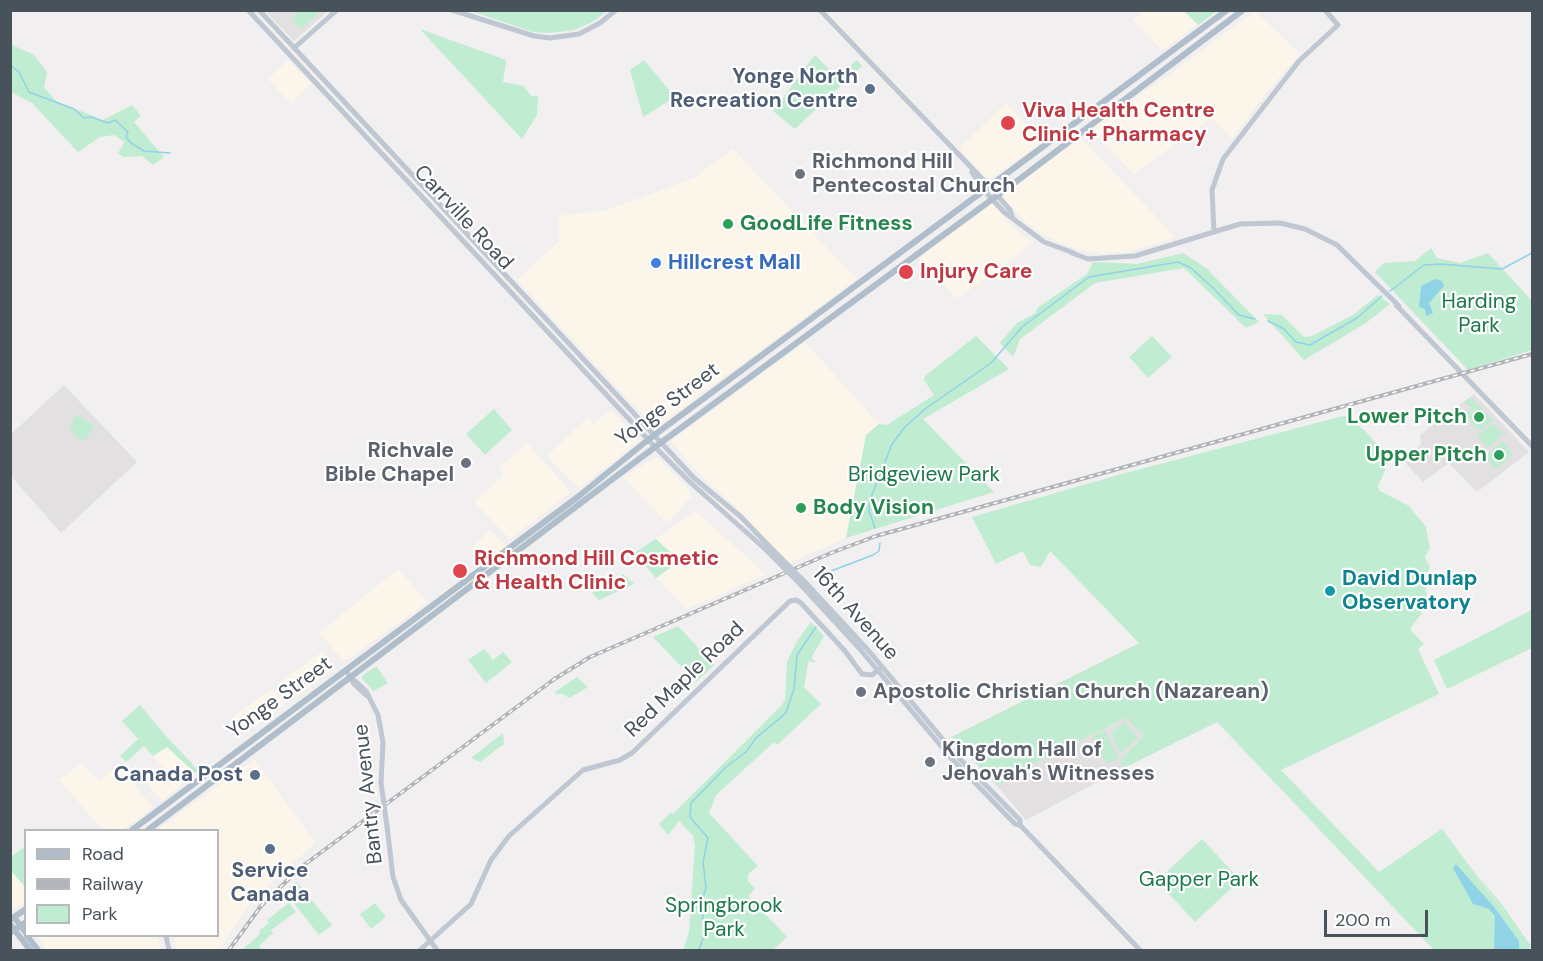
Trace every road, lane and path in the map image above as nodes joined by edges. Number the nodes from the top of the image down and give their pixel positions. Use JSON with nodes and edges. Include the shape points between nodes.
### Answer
{"nodes":[{"id":1,"x":248,"y":10,"type":"edge"},
{"id":2,"x":259,"y":10,"type":"edge"},
{"id":3,"x":337,"y":10,"type":"edge"},
{"id":4,"x":452,"y":10,"type":"edge"},
{"id":5,"x":616,"y":10,"type":"edge"},
{"id":6,"x":820,"y":10,"type":"edge"},
{"id":7,"x":1227,"y":10,"type":"edge"},
{"id":8,"x":1243,"y":10,"type":"edge"},
{"id":9,"x":1325,"y":10,"type":"edge"},
{"id":10,"x":294,"y":48,"type":"junction"},
{"id":11,"x":368,"y":127,"type":"junction"},
{"id":12,"x":362,"y":134,"type":"junction"},
{"id":13,"x":987,"y":189,"type":"junction"},
{"id":14,"x":994,"y":197,"type":"junction"},
{"id":15,"x":1214,"y":232,"type":"junction"},
{"id":16,"x":589,"y":366,"type":"junction"},
{"id":17,"x":584,"y":371,"type":"junction"},
{"id":18,"x":618,"y":396,"type":"junction"},
{"id":19,"x":612,"y":401,"type":"junction"},
{"id":20,"x":652,"y":437,"type":"junction"},
{"id":21,"x":658,"y":445,"type":"junction"},
{"id":22,"x":1533,"y":446,"type":"edge"},
{"id":23,"x":796,"y":600,"type":"joint"},
{"id":24,"x":880,"y":669,"type":"junction"},
{"id":25,"x":346,"y":670,"type":"junction"},
{"id":26,"x":352,"y":678,"type":"junction"},
{"id":27,"x":135,"y":829,"type":"edge"},
{"id":28,"x":151,"y":829,"type":"edge"},
{"id":29,"x":24,"y":911,"type":"edge"},
{"id":30,"x":12,"y":920,"type":"edge"},
{"id":31,"x":18,"y":928,"type":"edge"},
{"id":32,"x":28,"y":937,"type":"edge"},
{"id":33,"x":430,"y":942,"type":"junction"},
{"id":34,"x":1140,"y":950,"type":"edge"},
{"id":35,"x":30,"y":951,"type":"edge"},
{"id":36,"x":38,"y":951,"type":"edge"},
{"id":37,"x":420,"y":951,"type":"edge"},
{"id":38,"x":437,"y":951,"type":"edge"}],
"edges":[{"from":1,"to":12,"type":"street","name":"Carrville Road"},
{"from":2,"to":10,"type":"street","name":"Carrville Road"},
{"from":3,"to":10,"type":"street"},
{"from":4,"to":5,"type":"street","via":[[550,38],[579,33]]},
{"from":6,"to":13,"type":"street"},
{"from":7,"to":13,"type":"main road","name":"Yonge Street"},
{"from":8,"to":14,"type":"main road","name":"Yonge Street"},
{"from":9,"to":15,"type":"street","via":[[1338,25],[1299,61],[1223,159],[1212,190]]},
{"from":10,"to":11,"type":"street","name":"Carrville Road"},
{"from":11,"to":12,"type":"street"},
{"from":11,"to":16,"type":"street","name":"Carrville Road"},
{"from":12,"to":17,"type":"street","name":"Carrville Road"},
{"from":13,"to":14,"type":"street"},
{"from":13,"to":20,"type":"main road","name":"Yonge Street"},
{"from":14,"to":15,"type":"street","via":[[1004,212],[1044,242],[1093,258],[1135,256]]},
{"from":14,"to":21,"type":"main road","name":"Yonge Street"},
{"from":15,"to":22,"type":"street","via":[[1261,222],[1305,229],[1345,251]]},
{"from":16,"to":17,"type":"street"},
{"from":16,"to":18,"type":"street","name":"Carrville Road"},
{"from":17,"to":19,"type":"street","name":"Carrville Road"},
{"from":18,"to":19,"type":"street"},
{"from":18,"to":20,"type":"street","name":"Carrville Road"},
{"from":19,"to":20,"type":"street","name":"Carrville Road"},
{"from":20,"to":21,"type":"street","name":"Carrville Road"},
{"from":20,"to":25,"type":"main road","name":"Yonge Street"},
{"from":21,"to":24,"type":"street","name":"16th Avenue","bridge":true,"via":[[741,517]]},
{"from":21,"to":26,"type":"main road","name":"Yonge Street"},
{"from":23,"to":24,"type":"street","name":"16th Avenue","via":[[838,642],[862,674],[872,675]]},
{"from":23,"to":33,"type":"street","name":"Red Maple Road","via":[[632,753],[583,770],[509,836],[491,860],[471,904]]},
{"from":24,"to":34,"type":"street","name":"16th Avenue","via":[[1020,820],[1020,825]]},
{"from":25,"to":26,"type":"street","name":"Bantry Avenue"},
{"from":25,"to":27,"type":"main road","name":"Yonge Street"},
{"from":26,"to":28,"type":"main road","name":"Yonge Street"},
{"from":26,"to":33,"type":"street","name":"Bantry Avenue","bridge":true,"via":[[378,715],[382,734],[381,783],[393,877],[401,900]]},
{"from":29,"to":30,"type":"main road"},
{"from":30,"to":31,"type":"main road"},
{"from":31,"to":35,"type":"main road"},
{"from":32,"to":36,"type":"main road"},
{"from":33,"to":37,"type":"street","name":"Red Maple Road"},
{"from":33,"to":38,"type":"street","name":"Bantry Avenue"}]}
